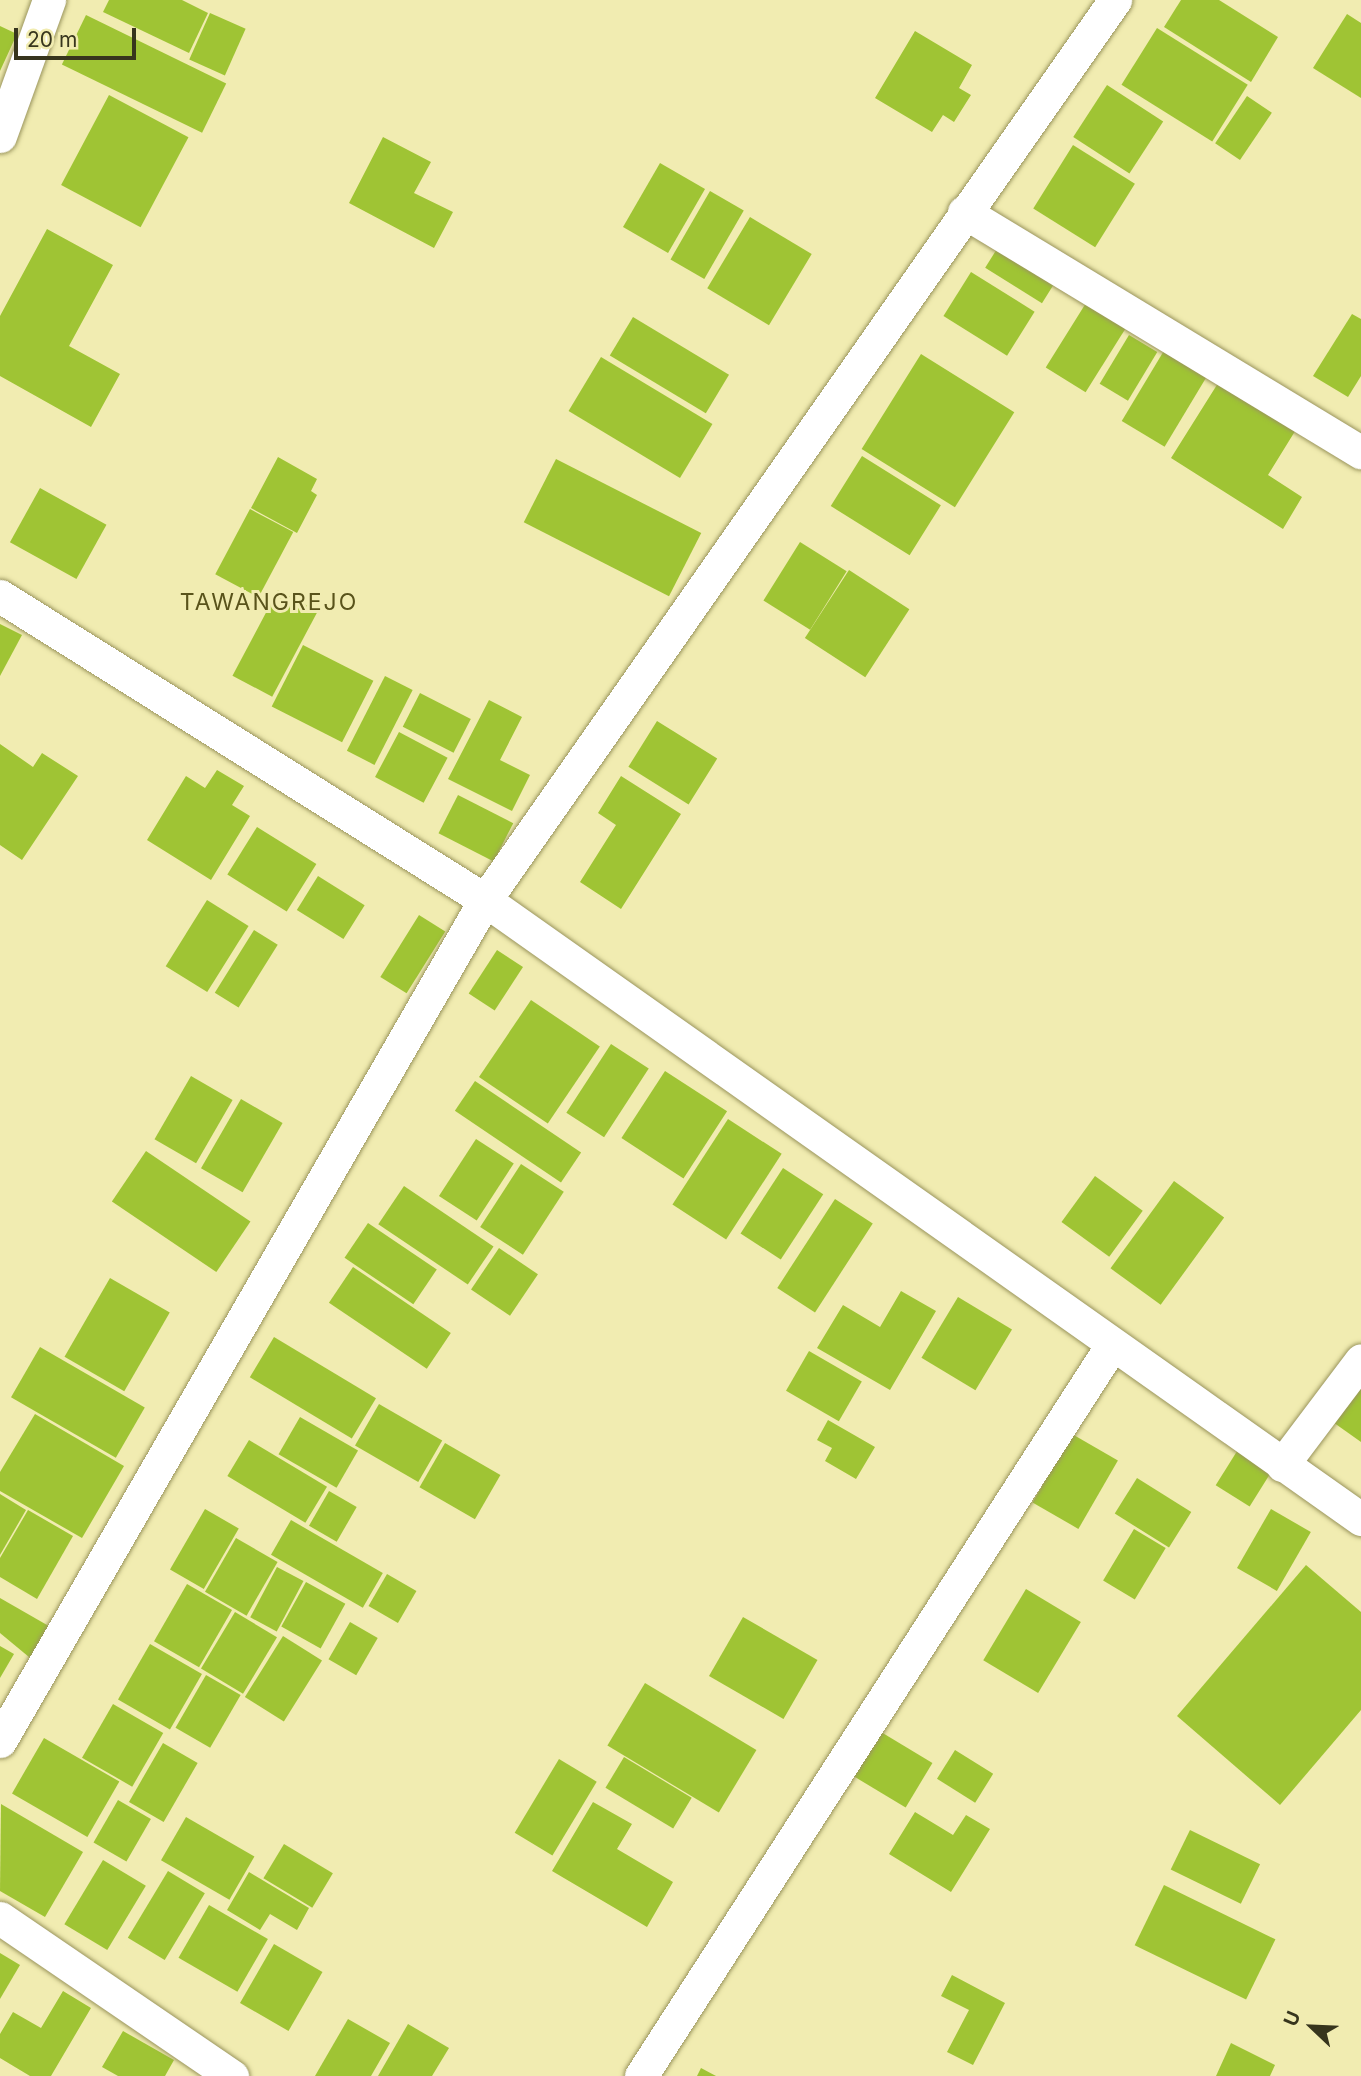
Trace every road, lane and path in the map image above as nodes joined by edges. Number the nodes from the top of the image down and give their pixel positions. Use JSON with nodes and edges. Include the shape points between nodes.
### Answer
{"nodes":[{"id":1,"x":49,"y":0,"type":"edge"},
{"id":2,"x":1115,"y":0,"type":"edge"},
{"id":3,"x":0,"y":136,"type":"edge"},
{"id":4,"x":964,"y":212,"type":"junction"},
{"id":5,"x":1361,"y":452,"type":"edge"},
{"id":6,"x":0,"y":596,"type":"edge"},
{"id":7,"x":485,"y":900,"type":"junction"},
{"id":8,"x":1110,"y":1348,"type":"junction"},
{"id":9,"x":1361,"y":1360,"type":"edge"},
{"id":10,"x":1282,"y":1465,"type":"junction"},
{"id":11,"x":1361,"y":1520,"type":"edge"},
{"id":12,"x":0,"y":1741,"type":"edge"},
{"id":13,"x":0,"y":1918,"type":"edge"},
{"id":14,"x":232,"y":2076,"type":"edge"},
{"id":15,"x":641,"y":2076,"type":"edge"}],
"edges":[{"from":1,"to":3,"type":"street"},
{"from":2,"to":4,"type":"street"},
{"from":4,"to":5,"type":"street"},
{"from":4,"to":7,"type":"street"},
{"from":6,"to":7,"type":"street"},
{"from":7,"to":8,"type":"street"},
{"from":7,"to":12,"type":"street"},
{"from":8,"to":10,"type":"street"},
{"from":8,"to":15,"type":"street"},
{"from":9,"to":10,"type":"street"},
{"from":10,"to":11,"type":"street"},
{"from":13,"to":14,"type":"street"}]}
